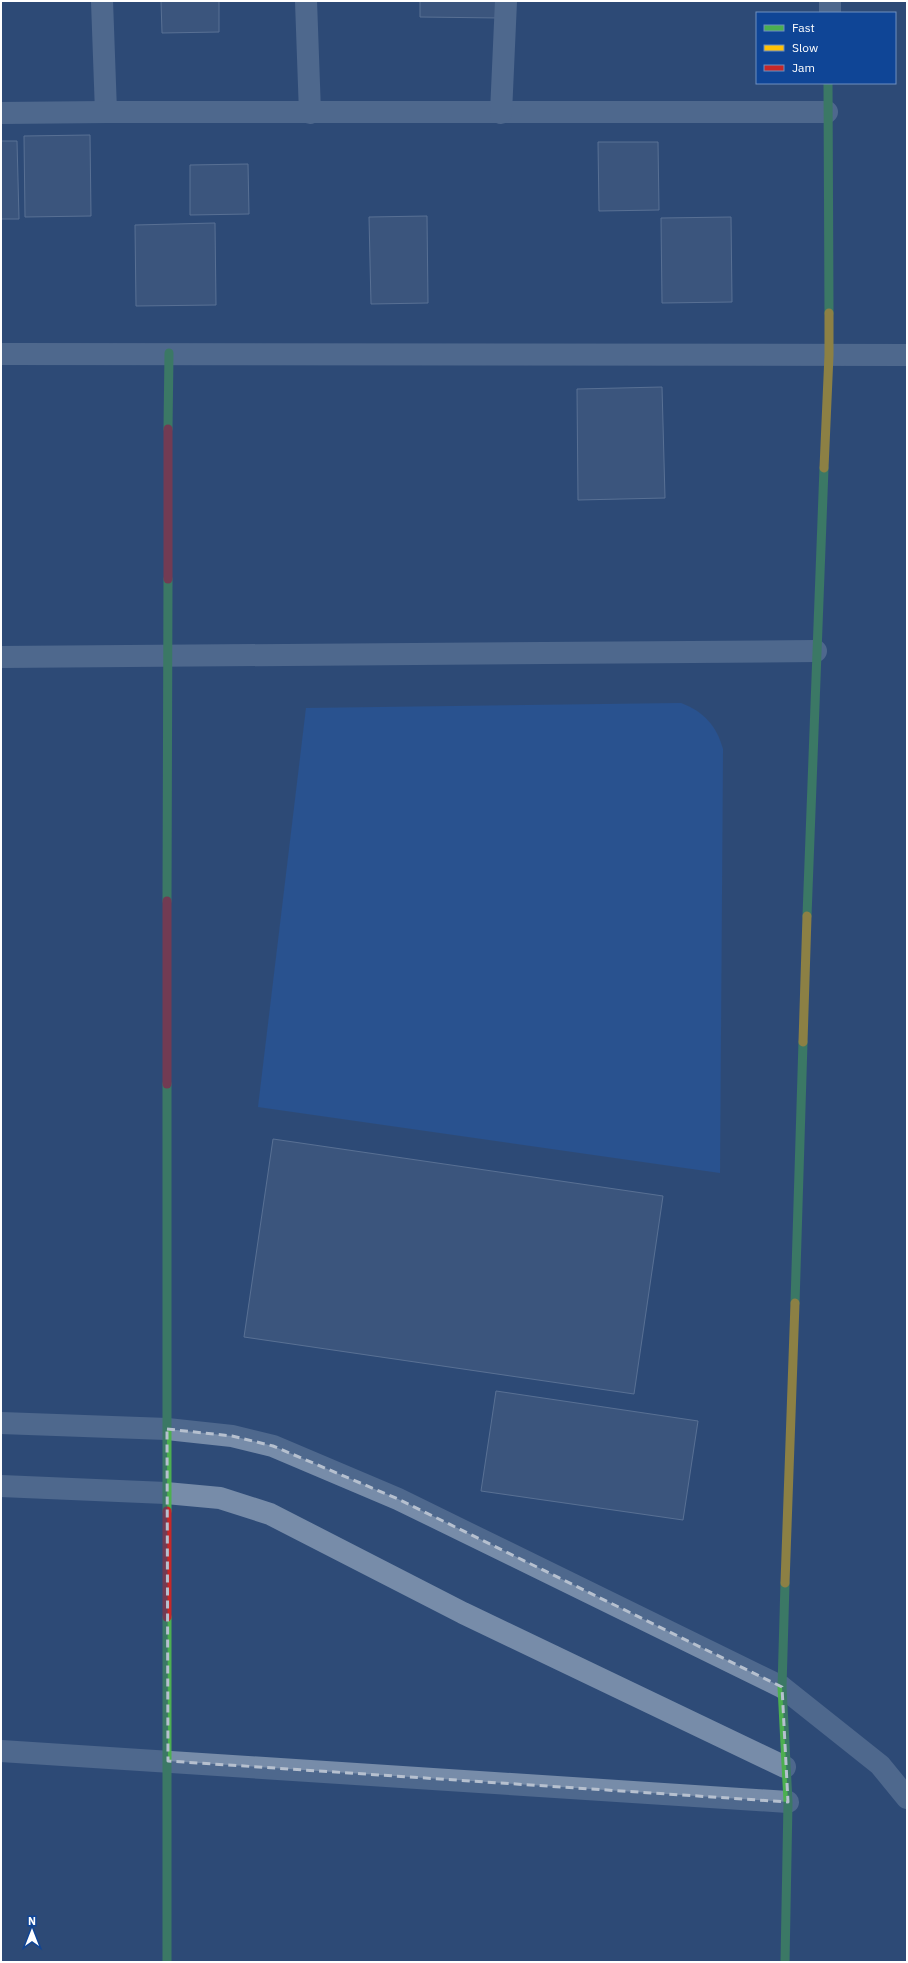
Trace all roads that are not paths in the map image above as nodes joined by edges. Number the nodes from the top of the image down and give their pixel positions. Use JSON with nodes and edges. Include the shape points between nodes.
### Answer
{"nodes":[{"id":1,"x":102,"y":1,"type":"edge"},
{"id":2,"x":306,"y":1,"type":"edge"},
{"id":3,"x":506,"y":1,"type":"edge"},
{"id":4,"x":830,"y":1,"type":"edge"},
{"id":5,"x":830,"y":12,"type":"edge"},
{"id":6,"x":828,"y":84,"type":"edge"},
{"id":7,"x":106,"y":112,"type":"junction"},
{"id":8,"x":827,"y":112,"type":"junction"},
{"id":9,"x":1,"y":113,"type":"edge"},
{"id":10,"x":310,"y":113,"type":"junction"},
{"id":11,"x":501,"y":113,"type":"junction"},
{"id":12,"x":169,"y":353,"type":"junction"},
{"id":13,"x":1,"y":354,"type":"edge"},
{"id":14,"x":829,"y":355,"type":"junction"},
{"id":15,"x":907,"y":355,"type":"edge"},
{"id":16,"x":816,"y":651,"type":"junction"},
{"id":17,"x":1,"y":657,"type":"edge"},
{"id":18,"x":167,"y":657,"type":"junction"},
{"id":19,"x":1,"y":1423,"type":"edge"},
{"id":20,"x":167,"y":1429,"type":"junction"},
{"id":21,"x":1,"y":1486,"type":"edge"},
{"id":22,"x":166,"y":1493,"type":"junction"},
{"id":23,"x":782,"y":1687,"type":"junction"},
{"id":24,"x":1,"y":1751,"type":"edge"},
{"id":25,"x":168,"y":1761,"type":"junction"},
{"id":26,"x":785,"y":1767,"type":"junction"},
{"id":27,"x":907,"y":1798,"type":"edge"},
{"id":28,"x":788,"y":1802,"type":"junction"},
{"id":29,"x":167,"y":1962,"type":"edge"},
{"id":30,"x":785,"y":1962,"type":"edge"}],
"edges":[{"from":1,"to":7,"type":"street"},
{"from":2,"to":10,"type":"street"},
{"from":3,"to":11,"type":"street"},
{"from":4,"to":5,"type":"street"},
{"from":6,"to":8,"type":"street"},
{"from":7,"to":9,"type":"street"},
{"from":7,"to":10,"type":"street"},
{"from":8,"to":11,"type":"street"},
{"from":8,"to":14,"type":"street"},
{"from":10,"to":11,"type":"street"},
{"from":12,"to":13,"type":"street"},
{"from":12,"to":14,"type":"street"},
{"from":12,"to":18,"type":"street"},
{"from":14,"to":15,"type":"street"},
{"from":14,"to":16,"type":"street"},
{"from":16,"to":18,"type":"street"},
{"from":16,"to":23,"type":"street"},
{"from":17,"to":18,"type":"street"},
{"from":18,"to":20,"type":"street"},
{"from":19,"to":20,"type":"street"},
{"from":20,"to":22,"type":"street"},
{"from":20,"to":23,"type":"street","via":[[232,1436],[288,1452],[398,1499]]},
{"from":21,"to":22,"type":"street"},
{"from":22,"to":25,"type":"street"},
{"from":22,"to":26,"type":"street","via":[[220,1498],[270,1514],[470,1616]]},
{"from":23,"to":26,"type":"street"},
{"from":23,"to":27,"type":"street","via":[[880,1765]]},
{"from":24,"to":25,"type":"street"},
{"from":25,"to":28,"type":"street"},
{"from":25,"to":29,"type":"street"},
{"from":26,"to":28,"type":"street"},
{"from":28,"to":30,"type":"street"}]}
